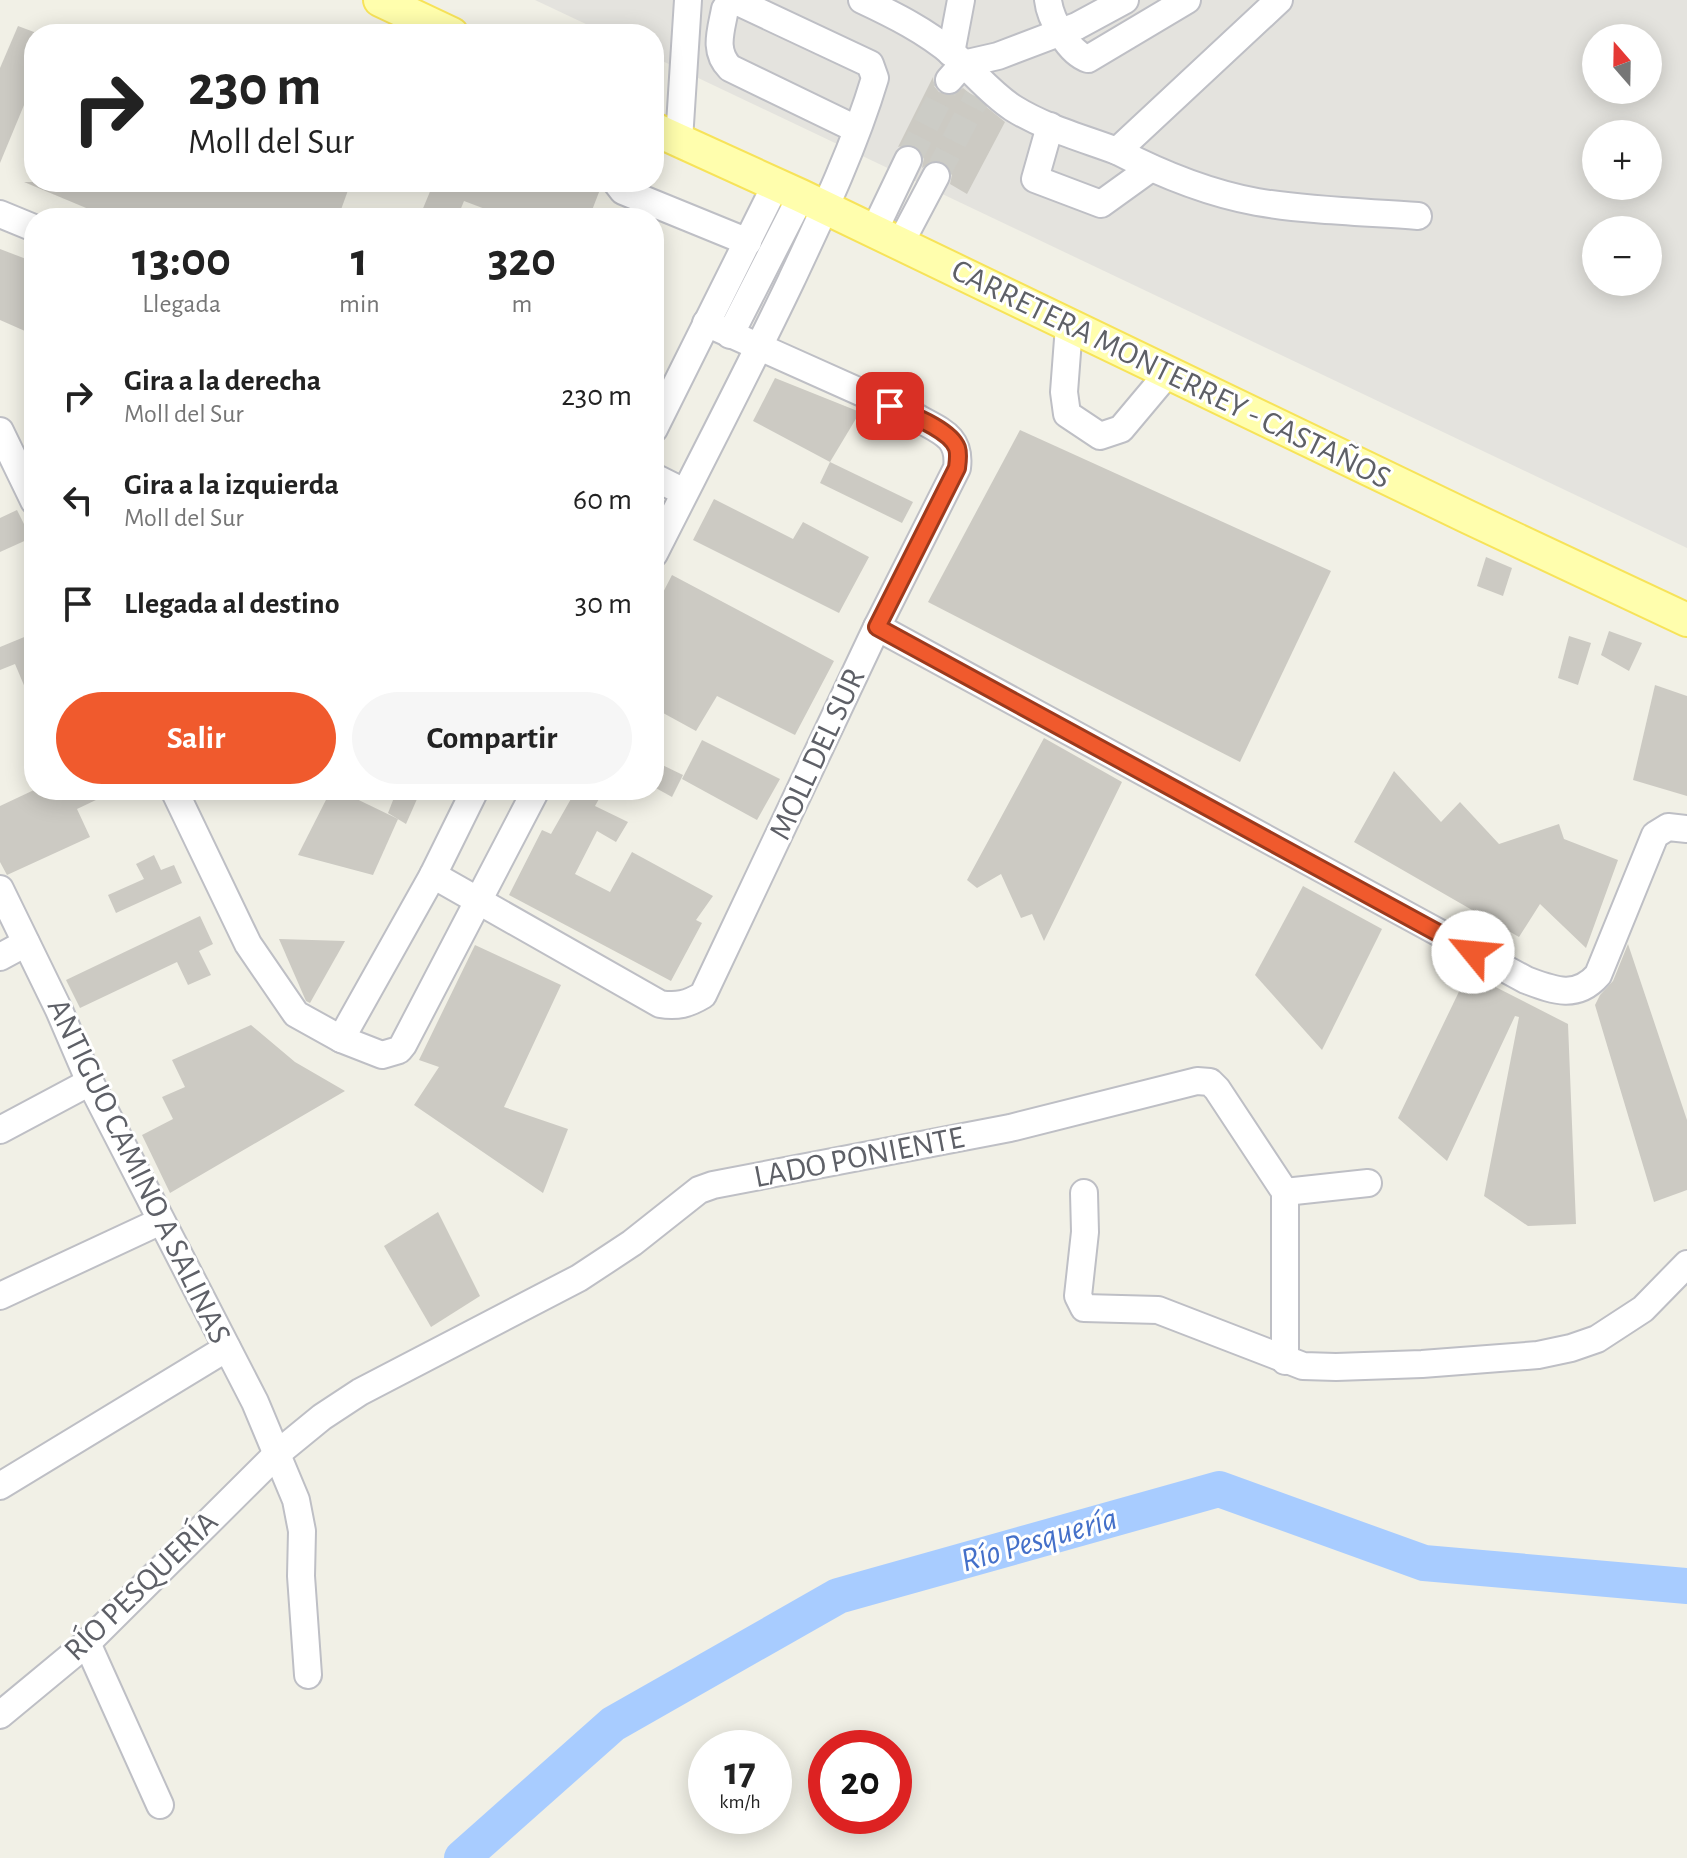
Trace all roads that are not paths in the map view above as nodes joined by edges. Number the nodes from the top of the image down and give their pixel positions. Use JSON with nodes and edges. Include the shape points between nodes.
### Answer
{"nodes":[{"id":1,"x":380,"y":0,"type":"edge"},
{"id":2,"x":688,"y":0,"type":"edge"},
{"id":3,"x":862,"y":0,"type":"edge"},
{"id":4,"x":961,"y":0,"type":"edge"},
{"id":5,"x":1048,"y":0,"type":"edge"},
{"id":6,"x":1125,"y":0,"type":"edge"},
{"id":7,"x":1187,"y":0,"type":"edge"},
{"id":8,"x":1279,"y":0,"type":"edge"},
{"id":9,"x":431,"y":24,"type":"edge"},
{"id":10,"x":1061,"y":31,"type":"junction"},
{"id":11,"x":998,"y":56,"type":"junction"},
{"id":12,"x":954,"y":65,"type":"junction"},
{"id":13,"x":981,"y":91,"type":"junction"},
{"id":14,"x":1050,"y":126,"type":"junction"},
{"id":15,"x":856,"y":129,"type":"junction"},
{"id":16,"x":667,"y":135,"type":"edge"},
{"id":17,"x":1117,"y":151,"type":"junction"},
{"id":18,"x":908,"y":160,"type":"tunnel mouth"},
{"id":19,"x":1151,"y":168,"type":"junction"},
{"id":20,"x":936,"y":176,"type":"tunnel mouth"},
{"id":21,"x":625,"y":192,"type":"edge"},
{"id":22,"x":801,"y":196,"type":"junction"},
{"id":23,"x":0,"y":214,"type":"edge"},
{"id":24,"x":1418,"y":216,"type":"dead end"},
{"id":25,"x":24,"y":224,"type":"edge"},
{"id":26,"x":887,"y":238,"type":"junction"},
{"id":27,"x":748,"y":242,"type":"junction"},
{"id":28,"x":706,"y":323,"type":"junction"},
{"id":29,"x":1069,"y":326,"type":"junction"},
{"id":30,"x":730,"y":335,"type":"junction"},
{"id":31,"x":759,"y":348,"type":"junction"},
{"id":32,"x":1168,"y":373,"type":"junction"},
{"id":33,"x":664,"y":409,"type":"edge"},
{"id":34,"x":0,"y":431,"type":"edge"},
{"id":35,"x":24,"y":480,"type":"edge"},
{"id":36,"x":664,"y":482,"type":"edge"},
{"id":37,"x":684,"y":492,"type":"junction"},
{"id":38,"x":664,"y":533,"type":"edge"},
{"id":39,"x":1687,"y":620,"type":"edge"},
{"id":40,"x":877,"y":627,"type":"junction"},
{"id":41,"x":179,"y":800,"type":"edge"},
{"id":42,"x":470,"y":800,"type":"edge"},
{"id":43,"x":531,"y":800,"type":"edge"},
{"id":44,"x":1687,"y":829,"type":"edge"},
{"id":45,"x":433,"y":875,"type":"junction"},
{"id":46,"x":0,"y":889,"type":"edge"},
{"id":47,"x":480,"y":901,"type":"junction"},
{"id":48,"x":26,"y":943,"type":"junction"},
{"id":49,"x":0,"y":957,"type":"edge"},
{"id":50,"x":341,"y":1039,"type":"junction"},
{"id":51,"x":90,"y":1082,"type":"junction"},
{"id":52,"x":0,"y":1130,"type":"edge"},
{"id":53,"x":1368,"y":1183,"type":"dead end"},
{"id":54,"x":1285,"y":1192,"type":"junction"},
{"id":55,"x":1084,"y":1193,"type":"dead end"},
{"id":56,"x":161,"y":1221,"type":"junction"},
{"id":57,"x":1687,"y":1264,"type":"edge"},
{"id":58,"x":0,"y":1296,"type":"edge"},
{"id":59,"x":227,"y":1348,"type":"junction"},
{"id":60,"x":1285,"y":1361,"type":"junction"},
{"id":61,"x":278,"y":1453,"type":"junction"},
{"id":62,"x":0,"y":1486,"type":"edge"},
{"id":63,"x":87,"y":1643,"type":"junction"},
{"id":64,"x":308,"y":1675,"type":"dead end"},
{"id":65,"x":0,"y":1715,"type":"edge"},
{"id":66,"x":160,"y":1805,"type":"dead end"}],
"edges":[{"from":1,"to":9,"type":"main road"},
{"from":2,"to":16,"type":"street"},
{"from":3,"to":12,"type":"street","via":[[901,18]]},
{"from":4,"to":12,"type":"street"},
{"from":5,"to":10,"type":"street"},
{"from":6,"to":10,"type":"street"},
{"from":7,"to":10,"type":"street","via":[[1088,59]]},
{"from":8,"to":17,"type":"street"},
{"from":10,"to":11,"type":"street"},
{"from":11,"to":12,"type":"street"},
{"from":11,"to":13,"type":"street"},
{"from":12,"to":13,"type":"street"},
{"from":13,"to":14,"type":"street"},
{"from":14,"to":17,"type":"street"},
{"from":14,"to":19,"type":"street","via":[[1035,179],[1101,204]]},
{"from":15,"to":15,"type":"street","via":[[875,78],[870,64],[738,2],[728,5],[718,45],[723,62]]},
{"from":15,"to":22,"type":"street"},
{"from":16,"to":22,"type":"main road","name":"CARRETERA MONTERREY - CASTAÑOS"},
{"from":17,"to":19,"type":"street"},
{"from":18,"to":26,"type":"street"},
{"from":19,"to":24,"type":"street","via":[[1253,201]]},
{"from":20,"to":26,"type":"street"},
{"from":21,"to":27,"type":"street"},
{"from":22,"to":26,"type":"main road","name":"CARRETERA MONTERREY - CASTAÑOS"},
{"from":22,"to":27,"type":"street"},
{"from":22,"to":30,"type":"street"},
{"from":22,"to":31,"type":"street"},
{"from":23,"to":25,"type":"street"},
{"from":26,"to":29,"type":"main road","name":"CARRETERA MONTERREY - CASTAÑOS"},
{"from":27,"to":28,"type":"street"},
{"from":28,"to":30,"type":"street","name":"MOLL DEL SUR"},
{"from":28,"to":33,"type":"street"},
{"from":29,"to":32,"type":"main road","name":"CARRETERA MONTERREY - CASTAÑOS"},
{"from":29,"to":32,"type":"street","via":[[1067,414],[1100,436],[1121,429]]},
{"from":30,"to":31,"type":"street","name":"MOLL DEL SUR"},
{"from":31,"to":37,"type":"street"},
{"from":31,"to":40,"type":"street","name":"MOLL DEL SUR","via":[[916,417],[956,446],[957,468]]},
{"from":32,"to":39,"type":"main road","name":"CARRETERA MONTERREY - CASTAÑOS"},
{"from":34,"to":35,"type":"street"},
{"from":36,"to":37,"type":"street"},
{"from":37,"to":38,"type":"street"},
{"from":40,"to":44,"type":"street","via":[[1526,980],[1559,992],[1583,988],[1598,975],[1655,835],[1668,827]]},
{"from":40,"to":47,"type":"street","name":"MOLL DEL SUR","via":[[703,995],[674,1007],[660,1004]]},
{"from":41,"to":50,"type":"street","via":[[271,981],[296,1014]]},
{"from":42,"to":45,"type":"street"},
{"from":43,"to":47,"type":"street"},
{"from":45,"to":47,"type":"street","name":"MOLL DEL SUR"},
{"from":45,"to":50,"type":"street"},
{"from":46,"to":48,"type":"street","name":"ANTIGUO CAMINO A SALINAS"},
{"from":47,"to":50,"type":"street","via":[[399,1050],[382,1055]]},
{"from":48,"to":49,"type":"street"},
{"from":48,"to":51,"type":"street","name":"ANTIGUO CAMINO A SALINAS"},
{"from":51,"to":52,"type":"street"},
{"from":51,"to":56,"type":"street","name":"ANTIGUO CAMINO A SALINAS"},
{"from":53,"to":54,"type":"street"},
{"from":54,"to":60,"type":"street"},
{"from":54,"to":61,"type":"street","name":"LADO PONIENTE","via":[[1217,1089],[1203,1081],[1010,1128],[713,1185],[579,1278],[360,1392]]},
{"from":55,"to":60,"type":"street","via":[[1078,1296],[1084,1308],[1158,1310]]},
{"from":56,"to":58,"type":"street"},
{"from":56,"to":59,"type":"street","name":"ANTIGUO CAMINO A SALINAS"},
{"from":57,"to":60,"type":"street","via":[[1643,1309],[1597,1339],[1571,1348],[1422,1364],[1317,1367]]},
{"from":59,"to":61,"type":"street","name":"ANTIGUO CAMINO A SALINAS"},
{"from":59,"to":62,"type":"street"},
{"from":61,"to":63,"type":"street","name":"RÍO PESQUERÍA"},
{"from":61,"to":64,"type":"street","name":"ANTIGUO CAMINO A SALINAS","via":[[302,1531]]},
{"from":63,"to":65,"type":"street","name":"RÍO PESQUERÍA"},
{"from":63,"to":66,"type":"street"}]}
